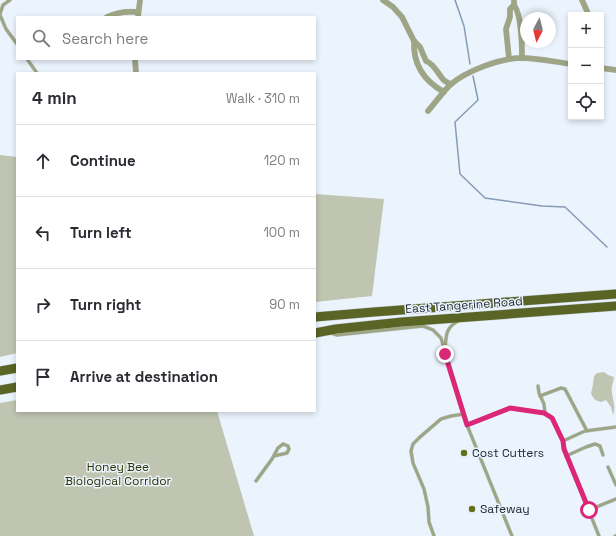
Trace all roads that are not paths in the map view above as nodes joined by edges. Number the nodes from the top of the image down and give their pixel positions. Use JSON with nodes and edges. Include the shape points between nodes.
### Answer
{"nodes":[{"id":1,"x":10,"y":0,"type":"edge"},
{"id":2,"x":140,"y":0,"type":"edge"},
{"id":3,"x":383,"y":0,"type":"edge"},
{"id":4,"x":582,"y":0,"type":"edge"},
{"id":5,"x":514,"y":3,"type":"edge"},
{"id":6,"x":587,"y":12,"type":"edge"},
{"id":7,"x":138,"y":14,"type":"edge"},
{"id":8,"x":0,"y":15,"type":"edge"},
{"id":9,"x":109,"y":16,"type":"edge"},
{"id":10,"x":414,"y":42,"type":"junction"},
{"id":11,"x":16,"y":43,"type":"edge"},
{"id":12,"x":522,"y":58,"type":"junction"},
{"id":13,"x":509,"y":59,"type":"junction"},
{"id":14,"x":28,"y":60,"type":"edge"},
{"id":15,"x":135,"y":60,"type":"edge"},
{"id":16,"x":568,"y":64,"type":"edge"},
{"id":17,"x":604,"y":68,"type":"edge"},
{"id":18,"x":616,"y":70,"type":"edge"},
{"id":19,"x":36,"y":72,"type":"edge"},
{"id":20,"x":136,"y":72,"type":"edge"},
{"id":21,"x":451,"y":84,"type":"junction"},
{"id":22,"x":444,"y":92,"type":"junction"},
{"id":23,"x":428,"y":112,"type":"dead end"},
{"id":24,"x":616,"y":294,"type":"edge"},
{"id":25,"x":616,"y":306,"type":"edge"},
{"id":26,"x":316,"y":317,"type":"edge"},
{"id":27,"x":467,"y":317,"type":"junction"},
{"id":28,"x":326,"y":331,"type":"junction"},
{"id":29,"x":316,"y":333,"type":"edge"},
{"id":30,"x":445,"y":354,"type":"junction"},
{"id":31,"x":16,"y":368,"type":"edge"},
{"id":32,"x":0,"y":371,"type":"edge"},
{"id":33,"x":538,"y":386,"type":"dead end"},
{"id":34,"x":16,"y":387,"type":"edge"},
{"id":35,"x":0,"y":390,"type":"edge"},
{"id":36,"x":540,"y":396,"type":"junction"},
{"id":37,"x":544,"y":413,"type":"junction"},
{"id":38,"x":464,"y":414,"type":"junction"},
{"id":39,"x":467,"y":425,"type":"junction"},
{"id":40,"x":616,"y":427,"type":"edge"},
{"id":41,"x":587,"y":431,"type":"junction"},
{"id":42,"x":563,"y":441,"type":"junction"},
{"id":43,"x":603,"y":454,"type":"dead end"},
{"id":44,"x":274,"y":456,"type":"junction"},
{"id":45,"x":566,"y":456,"type":"junction"},
{"id":46,"x":608,"y":467,"type":"dead end"},
{"id":47,"x":256,"y":481,"type":"dead end"},
{"id":48,"x":615,"y":483,"type":"edge"},
{"id":49,"x":616,"y":499,"type":"edge"},
{"id":50,"x":589,"y":510,"type":"junction"},
{"id":51,"x":434,"y":536,"type":"edge"},
{"id":52,"x":512,"y":536,"type":"edge"},
{"id":53,"x":599,"y":536,"type":"edge"}],
"edges":[{"from":1,"to":8,"type":"lane","via":[[3,5]]},
{"from":2,"to":7,"type":"street"},
{"from":3,"to":10,"type":"street","via":[[402,17]]},
{"from":4,"to":6,"type":"street"},
{"from":5,"to":12,"type":"street","via":[[521,30]]},
{"from":5,"to":13,"type":"street","via":[[510,8],[506,28]]},
{"from":7,"to":9,"type":"street","via":[[125,11]]},
{"from":8,"to":11,"type":"lane"},
{"from":10,"to":21,"type":"street","via":[[420,47],[426,61],[430,62],[443,80]]},
{"from":10,"to":22,"type":"street","via":[[420,71]]},
{"from":12,"to":13,"type":"street"},
{"from":12,"to":16,"type":"street"},
{"from":13,"to":21,"type":"street","via":[[478,68]]},
{"from":14,"to":19,"type":"lane"},
{"from":15,"to":20,"type":"street"},
{"from":17,"to":18,"type":"street"},
{"from":21,"to":22,"type":"street"},
{"from":22,"to":23,"type":"street"},
{"from":24,"to":26,"type":"main road","name":"East Tangerine Road"},
{"from":25,"to":27,"type":"main road","name":"East Tangerine Road"},
{"from":27,"to":28,"type":"main road","name":"East Tangerine Road"},
{"from":27,"to":30,"type":"lane","via":[[453,324],[446,334]]},
{"from":28,"to":29,"type":"main road","name":"East Tangerine Road"},
{"from":28,"to":30,"type":"lane","via":[[337,335],[423,326],[433,330],[440,338]]},
{"from":30,"to":38,"type":"lane"},
{"from":31,"to":32,"type":"main road"},
{"from":33,"to":36,"type":"lane"},
{"from":34,"to":35,"type":"main road"},
{"from":36,"to":37,"type":"lane","via":[[544,404]]},
{"from":36,"to":41,"type":"lane","via":[[561,388],[565,389]]},
{"from":37,"to":39,"type":"lane","via":[[510,408]]},
{"from":37,"to":42,"type":"lane","via":[[552,418]]},
{"from":38,"to":39,"type":"lane"},
{"from":38,"to":51,"type":"lane","via":[[441,420],[420,437],[412,451],[413,463],[424,489]]},
{"from":39,"to":52,"type":"lane"},
{"from":40,"to":41,"type":"lane"},
{"from":41,"to":42,"type":"lane"},
{"from":42,"to":45,"type":"lane"},
{"from":43,"to":45,"type":"lane","via":[[600,446],[595,444]]},
{"from":44,"to":44,"type":"lane","via":[[283,444],[288,446],[287,453]]},
{"from":44,"to":47,"type":"lane"},
{"from":45,"to":50,"type":"lane"},
{"from":46,"to":48,"type":"lane"},
{"from":49,"to":50,"type":"lane"},
{"from":50,"to":53,"type":"lane"}]}
